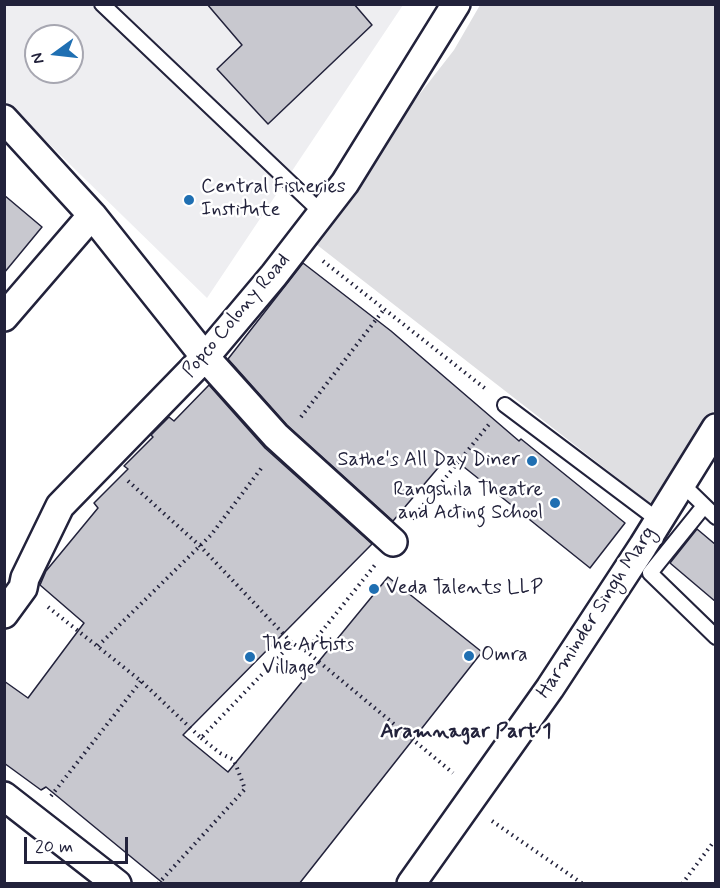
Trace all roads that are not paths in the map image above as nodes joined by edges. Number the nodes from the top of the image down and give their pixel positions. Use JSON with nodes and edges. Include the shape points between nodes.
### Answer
{"nodes":[{"id":1,"x":102,"y":4,"type":"edge"},
{"id":2,"x":454,"y":5,"type":"edge"},
{"id":3,"x":8,"y":129,"type":"edge"},
{"id":4,"x":322,"y":213,"type":"junction"},
{"id":5,"x":92,"y":215,"type":"junction"},
{"id":6,"x":4,"y":317,"type":"edge"},
{"id":7,"x":205,"y":357,"type":"junction"},
{"id":8,"x":505,"y":405,"type":"road end"},
{"id":9,"x":716,"y":428,"type":"edge"},
{"id":10,"x":682,"y":484,"type":"junction"},
{"id":11,"x":704,"y":506,"type":"junction"},
{"id":12,"x":716,"y":517,"type":"edge"},
{"id":13,"x":658,"y":520,"type":"junction"},
{"id":14,"x":393,"y":542,"type":"dead end"},
{"id":15,"x":4,"y":614,"type":"edge"},
{"id":16,"x":716,"y":637,"type":"edge"},
{"id":17,"x":4,"y":796,"type":"edge"},
{"id":18,"x":117,"y":884,"type":"edge"},
{"id":19,"x":411,"y":884,"type":"edge"}],
"edges":[{"from":1,"to":4,"type":"lane"},
{"from":2,"to":4,"type":"street","name":"Popco Colony Road","via":[[345,183]]},
{"from":3,"to":5,"type":"street"},
{"from":4,"to":7,"type":"street","name":"Popco Colony Road"},
{"from":5,"to":6,"type":"street"},
{"from":5,"to":7,"type":"street"},
{"from":7,"to":14,"type":"street","via":[[282,441]]},
{"from":7,"to":15,"type":"street","name":"Popco Colony Road","via":[[60,506],[23,588]]},
{"from":8,"to":13,"type":"lane"},
{"from":9,"to":10,"type":"street","name":"Harminder Singh Marg"},
{"from":10,"to":11,"type":"lane"},
{"from":10,"to":13,"type":"street","name":"Harminder Singh Marg"},
{"from":11,"to":12,"type":"lane"},
{"from":11,"to":16,"type":"lane","via":[[650,573]]},
{"from":13,"to":19,"type":"street","name":"Harminder Singh Marg","via":[[556,679]]},
{"from":17,"to":18,"type":"street"}]}
